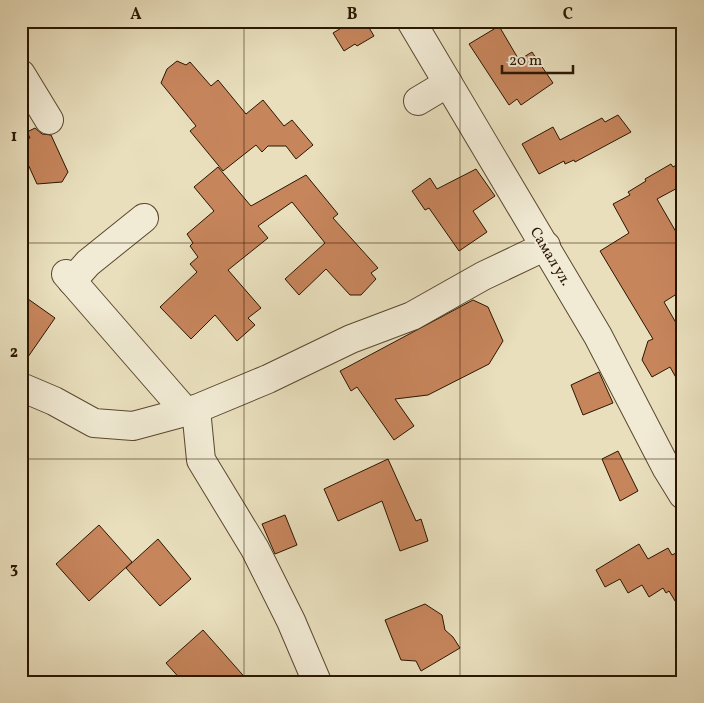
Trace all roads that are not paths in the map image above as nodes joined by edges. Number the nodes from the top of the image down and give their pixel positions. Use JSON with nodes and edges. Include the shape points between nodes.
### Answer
{"nodes":[{"id":1,"x":411,"y":21,"type":"edge"},
{"id":2,"x":21,"y":74,"type":"edge"},
{"id":3,"x":448,"y":83,"type":"junction"},
{"id":4,"x":418,"y":101,"type":"dead end"},
{"id":5,"x":49,"y":120,"type":"dead end"},
{"id":6,"x":144,"y":218,"type":"dead end"},
{"id":7,"x":546,"y":246,"type":"junction"},
{"id":8,"x":21,"y":387,"type":"edge"},
{"id":9,"x":191,"y":410,"type":"junction"},
{"id":10,"x":683,"y":495,"type":"edge"},
{"id":11,"x":317,"y":682,"type":"edge"}],
"edges":[{"from":1,"to":3,"type":"street","name":"Самал ул."},
{"from":2,"to":5,"type":"street"},
{"from":3,"to":4,"type":"street"},
{"from":3,"to":7,"type":"street","name":"Самал ул."},
{"from":6,"to":9,"type":"street","via":[[69,277]]},
{"from":7,"to":9,"type":"street","via":[[483,276],[412,316]]},
{"from":7,"to":10,"type":"street","name":"Самал ул."},
{"from":8,"to":9,"type":"street","via":[[94,423],[133,426]]},
{"from":9,"to":11,"type":"street","via":[[201,460],[255,549]]}]}
